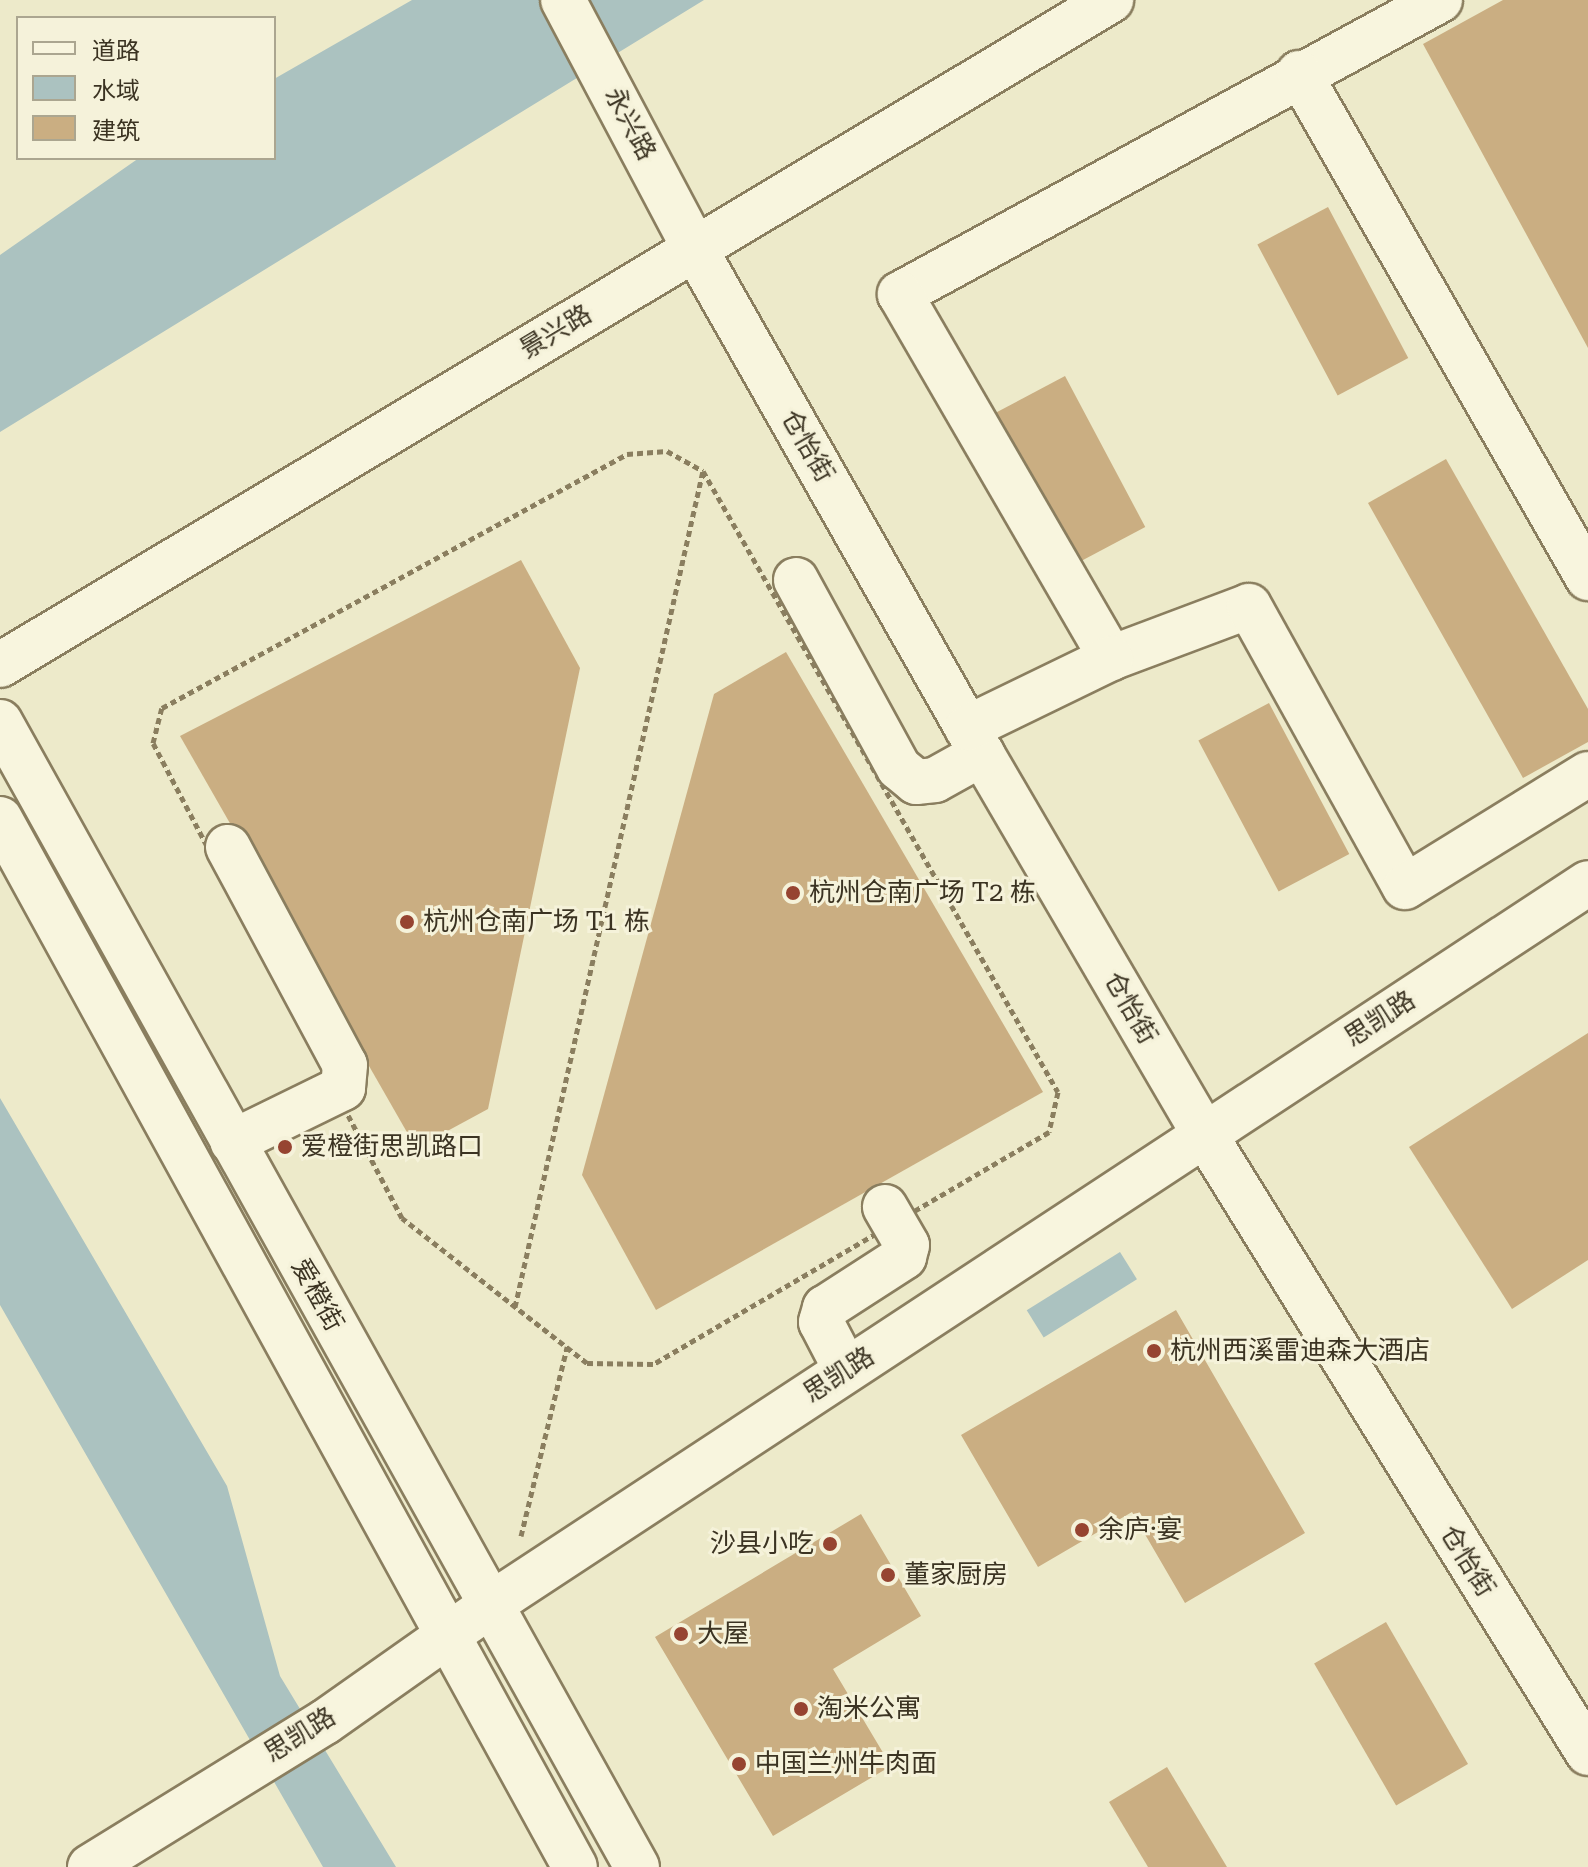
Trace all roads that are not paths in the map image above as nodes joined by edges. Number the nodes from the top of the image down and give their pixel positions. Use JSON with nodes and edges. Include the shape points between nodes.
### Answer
{"nodes":[{"id":1,"x":563,"y":0,"type":"edge"},
{"id":2,"x":1111,"y":0,"type":"edge"},
{"id":3,"x":1440,"y":0,"type":"edge"},
{"id":4,"x":1299,"y":73,"type":"junction"},
{"id":5,"x":695,"y":249,"type":"junction"},
{"id":6,"x":1588,"y":578,"type":"edge"},
{"id":7,"x":796,"y":580,"type":"dead end"},
{"id":8,"x":1111,"y":658,"type":"junction"},
{"id":9,"x":0,"y":665,"type":"edge"},
{"id":10,"x":0,"y":722,"type":"edge"},
{"id":11,"x":974,"y":741,"type":"junction"},
{"id":12,"x":1588,"y":774,"type":"edge"},
{"id":13,"x":0,"y":819,"type":"edge"},
{"id":14,"x":228,"y":847,"type":"dead end"},
{"id":15,"x":1588,"y":883,"type":"edge"},
{"id":16,"x":1205,"y":1135,"type":"junction"},
{"id":17,"x":233,"y":1142,"type":"junction"},
{"id":18,"x":889,"y":1215,"type":"road end"},
{"id":19,"x":846,"y":1370,"type":"junction"},
{"id":20,"x":498,"y":1599,"type":"junction"},
{"id":21,"x":449,"y":1634,"type":"junction"},
{"id":22,"x":1588,"y":1753,"type":"edge"},
{"id":23,"x":90,"y":1867,"type":"edge"},
{"id":24,"x":575,"y":1867,"type":"edge"},
{"id":25,"x":637,"y":1867,"type":"edge"}],
"edges":[{"from":1,"to":5,"type":"street","name":"永兴路"},
{"from":2,"to":5,"type":"street","name":"景兴路"},
{"from":3,"to":4,"type":"street"},
{"from":4,"to":6,"type":"street"},
{"from":4,"to":8,"type":"street","via":[[900,294]]},
{"from":5,"to":9,"type":"street","name":"景兴路"},
{"from":5,"to":11,"type":"street","name":"仓怡街"},
{"from":7,"to":11,"type":"street","via":[[899,768],[916,782],[935,780]]},
{"from":8,"to":11,"type":"street"},
{"from":8,"to":12,"type":"street","via":[[1249,606],[1405,887]]},
{"from":10,"to":17,"type":"street","name":"爱橙街"},
{"from":11,"to":16,"type":"street","name":"仓怡街"},
{"from":13,"to":21,"type":"street","name":"爱橙街"},
{"from":14,"to":17,"type":"street","via":[[338,1043],[345,1065],[343,1088]]},
{"from":15,"to":16,"type":"street","name":"思凯路"},
{"from":16,"to":19,"type":"street","name":"思凯路"},
{"from":16,"to":22,"type":"street","name":"仓怡街"},
{"from":17,"to":20,"type":"street","name":"爱橙街"},
{"from":18,"to":19,"type":"street","via":[[907,1245],[897,1267],[825,1308],[821,1322]]},
{"from":19,"to":20,"type":"street","name":"思凯路"},
{"from":20,"to":21,"type":"street","name":"思凯路"},
{"from":20,"to":25,"type":"street","name":"爱橙街"},
{"from":21,"to":23,"type":"street","name":"思凯路","via":[[325,1722]]},
{"from":21,"to":24,"type":"street","name":"爱橙街"}]}
